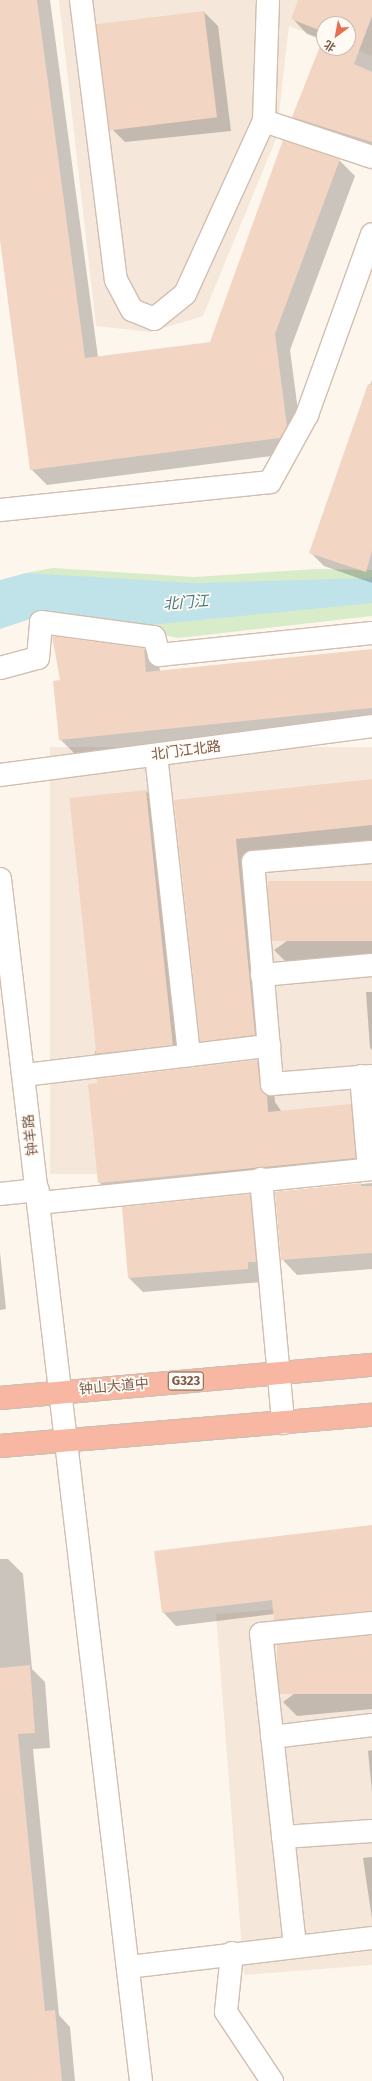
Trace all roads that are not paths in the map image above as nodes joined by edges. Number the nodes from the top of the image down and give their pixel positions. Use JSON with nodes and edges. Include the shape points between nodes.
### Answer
{"nodes":[{"id":1,"x":81,"y":0,"type":"edge"},
{"id":2,"x":268,"y":0,"type":"edge"},
{"id":3,"x":264,"y":121,"type":"junction"},
{"id":4,"x":372,"y":157,"type":"edge"},
{"id":5,"x":372,"y":234,"type":"edge"},
{"id":6,"x":0,"y":510,"type":"edge"},
{"id":7,"x":372,"y":633,"type":"edge"},
{"id":8,"x":0,"y":668,"type":"edge"},
{"id":9,"x":372,"y":726,"type":"edge"},
{"id":10,"x":156,"y":755,"type":"junction"},
{"id":11,"x":0,"y":775,"type":"edge"},
{"id":12,"x":372,"y":852,"type":"edge"},
{"id":13,"x":0,"y":879,"type":"edge"},
{"id":14,"x":372,"y":965,"type":"edge"},
{"id":15,"x":262,"y":975,"type":"junction"},
{"id":16,"x":269,"y":1046,"type":"junction"},
{"id":17,"x":189,"y":1055,"type":"junction"},
{"id":18,"x":24,"y":1074,"type":"junction"},
{"id":19,"x":367,"y":1076,"type":"edge"},
{"id":20,"x":370,"y":1169,"type":"edge"},
{"id":21,"x":261,"y":1179,"type":"junction"},
{"id":22,"x":0,"y":1194,"type":"edge"},
{"id":23,"x":39,"y":1196,"type":"junction"},
{"id":24,"x":372,"y":1365,"type":"edge"},
{"id":25,"x":279,"y":1373,"type":"junction"},
{"id":26,"x":63,"y":1392,"type":"junction"},
{"id":27,"x":0,"y":1398,"type":"edge"},
{"id":28,"x":372,"y":1415,"type":"edge"},
{"id":29,"x":283,"y":1423,"type":"junction"},
{"id":30,"x":68,"y":1440,"type":"junction"},
{"id":31,"x":0,"y":1446,"type":"edge"},
{"id":32,"x":372,"y":1622,"type":"edge"},
{"id":33,"x":372,"y":1725,"type":"edge"},
{"id":34,"x":272,"y":1737,"type":"junction"},
{"id":35,"x":372,"y":1830,"type":"edge"},
{"id":36,"x":283,"y":1837,"type":"junction"},
{"id":37,"x":372,"y":1938,"type":"edge"},
{"id":38,"x":295,"y":1946,"type":"junction"},
{"id":39,"x":232,"y":1953,"type":"junction"},
{"id":40,"x":128,"y":1967,"type":"junction"},
{"id":41,"x":141,"y":2081,"type":"edge"},
{"id":42,"x":272,"y":2081,"type":"edge"}],
"edges":[{"from":1,"to":3,"type":"street","via":[[116,280],[132,310],[154,319],[185,294]]},
{"from":2,"to":3,"type":"street"},
{"from":3,"to":4,"type":"street"},
{"from":5,"to":6,"type":"street","via":[[308,415],[270,482]]},
{"from":7,"to":8,"type":"street","via":[[159,655],[154,637],[40,622],[38,658]]},
{"from":9,"to":10,"type":"street","name":"北门江北路"},
{"from":10,"to":11,"type":"street","name":"北门江北路"},
{"from":10,"to":17,"type":"street"},
{"from":12,"to":15,"type":"street","via":[[252,862]]},
{"from":13,"to":18,"type":"street","name":"钟羊路"},
{"from":14,"to":15,"type":"street"},
{"from":15,"to":16,"type":"street"},
{"from":16,"to":17,"type":"street"},
{"from":16,"to":19,"type":"street","via":[[272,1084]]},
{"from":17,"to":18,"type":"street"},
{"from":18,"to":23,"type":"street","name":"钟羊路"},
{"from":19,"to":20,"type":"street"},
{"from":20,"to":21,"type":"street"},
{"from":21,"to":23,"type":"street"},
{"from":21,"to":25,"type":"street"},
{"from":22,"to":23,"type":"street"},
{"from":23,"to":26,"type":"street","name":"钟羊路"},
{"from":24,"to":25,"type":"highway","name":"钟山大道中","number":"G323"},
{"from":25,"to":26,"type":"highway","name":"钟山大道中","number":"G323"},
{"from":25,"to":29,"type":"street"},
{"from":26,"to":27,"type":"highway","name":"钟山大道中","number":"G323"},
{"from":26,"to":30,"type":"street","name":"钟羊路"},
{"from":28,"to":29,"type":"highway"},
{"from":29,"to":30,"type":"highway"},
{"from":30,"to":31,"type":"highway"},
{"from":30,"to":40,"type":"street","name":"钟羊路"},
{"from":32,"to":34,"type":"street","via":[[261,1634]]},
{"from":33,"to":34,"type":"street"},
{"from":34,"to":36,"type":"street"},
{"from":35,"to":36,"type":"street"},
{"from":36,"to":38,"type":"street"},
{"from":37,"to":38,"type":"street"},
{"from":38,"to":39,"type":"street"},
{"from":39,"to":40,"type":"street"},
{"from":39,"to":42,"type":"street","via":[[226,2012]]},
{"from":40,"to":41,"type":"street","name":"钟羊路"}]}
